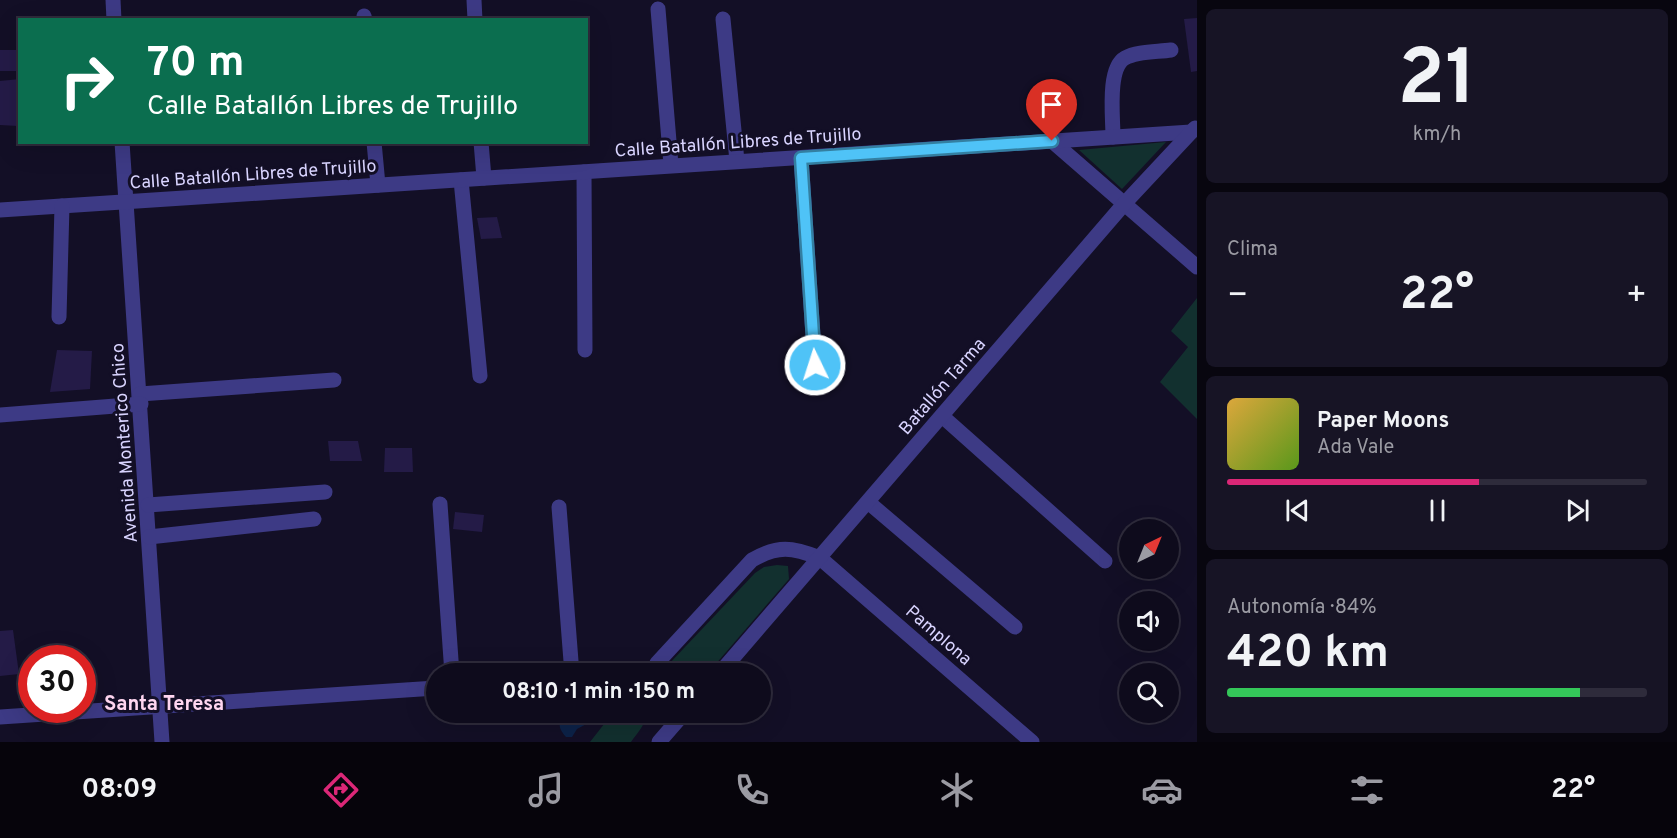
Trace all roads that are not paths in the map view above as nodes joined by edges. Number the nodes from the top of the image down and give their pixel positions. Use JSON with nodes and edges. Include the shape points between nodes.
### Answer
{"nodes":[{"id":1,"x":113,"y":0,"type":"edge"},
{"id":2,"x":474,"y":0,"type":"edge"},
{"id":3,"x":658,"y":9,"type":"dead end"},
{"id":4,"x":114,"y":18,"type":"edge"},
{"id":5,"x":475,"y":18,"type":"edge"},
{"id":6,"x":723,"y":19,"type":"dead end"},
{"id":7,"x":1171,"y":50,"type":"dead end"},
{"id":8,"x":1194,"y":129,"type":"edge"},
{"id":9,"x":1113,"y":137,"type":"junction"},
{"id":10,"x":1052,"y":141,"type":"junction"},
{"id":11,"x":123,"y":144,"type":"edge"},
{"id":12,"x":374,"y":144,"type":"edge"},
{"id":13,"x":481,"y":144,"type":"edge"},
{"id":14,"x":801,"y":158,"type":"junction"},
{"id":15,"x":737,"y":161,"type":"junction"},
{"id":16,"x":671,"y":165,"type":"junction"},
{"id":17,"x":584,"y":172,"type":"junction"},
{"id":18,"x":484,"y":178,"type":"junction"},
{"id":19,"x":460,"y":180,"type":"junction"},
{"id":20,"x":378,"y":185,"type":"junction"},
{"id":21,"x":126,"y":202,"type":"junction"},
{"id":22,"x":1125,"y":204,"type":"junction"},
{"id":23,"x":62,"y":206,"type":"junction"},
{"id":24,"x":0,"y":210,"type":"edge"},
{"id":25,"x":1197,"y":267,"type":"edge"},
{"id":26,"x":59,"y":317,"type":"dead end"},
{"id":27,"x":585,"y":350,"type":"dead end"},
{"id":28,"x":815,"y":365,"type":"dead end"},
{"id":29,"x":480,"y":376,"type":"dead end"},
{"id":30,"x":334,"y":380,"type":"dead end"},
{"id":31,"x":141,"y":399,"type":"junction"},
{"id":32,"x":0,"y":416,"type":"edge"},
{"id":33,"x":942,"y":416,"type":"junction"},
{"id":34,"x":325,"y":492,"type":"dead end"},
{"id":35,"x":868,"y":502,"type":"junction"},
{"id":36,"x":440,"y":504,"type":"dead end"},
{"id":37,"x":148,"y":505,"type":"junction"},
{"id":38,"x":559,"y":507,"type":"dead end"},
{"id":39,"x":314,"y":519,"type":"dead end"},
{"id":40,"x":149,"y":537,"type":"junction"},
{"id":41,"x":820,"y":558,"type":"junction"},
{"id":42,"x":1105,"y":561,"type":"dead end"},
{"id":43,"x":1015,"y":627,"type":"dead end"},
{"id":44,"x":451,"y":663,"type":"edge"},
{"id":45,"x":571,"y":663,"type":"edge"},
{"id":46,"x":657,"y":663,"type":"edge"},
{"id":47,"x":729,"y":663,"type":"edge"},
{"id":48,"x":426,"y":689,"type":"edge"},
{"id":49,"x":160,"y":708,"type":"junction"},
{"id":50,"x":0,"y":717,"type":"edge"},
{"id":51,"x":674,"y":723,"type":"edge"},
{"id":52,"x":162,"y":742,"type":"edge"},
{"id":53,"x":659,"y":742,"type":"edge"},
{"id":54,"x":1032,"y":742,"type":"edge"}],
"edges":[{"from":1,"to":4,"type":"street"},
{"from":2,"to":5,"type":"street"},
{"from":3,"to":16,"type":"street"},
{"from":6,"to":15,"type":"street"},
{"from":7,"to":9,"type":"street","via":[[1127,56],[1118,63],[1114,73]]},
{"from":8,"to":9,"type":"street","name":"Calle Batallón Libres de Trujillo"},
{"from":8,"to":22,"type":"street","name":"Batallón Tarma"},
{"from":9,"to":10,"type":"street","name":"Calle Batallón Libres de Trujillo"},
{"from":10,"to":14,"type":"street","name":"Calle Batallón Libres de Trujillo"},
{"from":10,"to":22,"type":"street"},
{"from":11,"to":21,"type":"street","name":"Avenida Monterico Chico"},
{"from":12,"to":20,"type":"street"},
{"from":13,"to":18,"type":"street"},
{"from":14,"to":15,"type":"street","name":"Calle Batallón Libres de Trujillo"},
{"from":14,"to":28,"type":"street"},
{"from":15,"to":16,"type":"street","name":"Calle Batallón Libres de Trujillo"},
{"from":16,"to":17,"type":"street","name":"Calle Batallón Libres de Trujillo"},
{"from":17,"to":18,"type":"street","name":"Calle Batallón Libres de Trujillo"},
{"from":17,"to":27,"type":"street"},
{"from":18,"to":19,"type":"street","name":"Calle Batallón Libres de Trujillo"},
{"from":19,"to":20,"type":"street","name":"Calle Batallón Libres de Trujillo"},
{"from":19,"to":29,"type":"street"},
{"from":20,"to":21,"type":"street","name":"Calle Batallón Libres de Trujillo"},
{"from":21,"to":23,"type":"street","name":"Calle Batallón Libres de Trujillo"},
{"from":21,"to":31,"type":"street","name":"Avenida Monterico Chico"},
{"from":22,"to":25,"type":"street"},
{"from":22,"to":33,"type":"street","name":"Batallón Tarma"},
{"from":23,"to":24,"type":"street","name":"Calle Batallón Libres de Trujillo"},
{"from":23,"to":26,"type":"street"},
{"from":30,"to":31,"type":"street"},
{"from":31,"to":32,"type":"street"},
{"from":31,"to":37,"type":"street","name":"Avenida Monterico Chico"},
{"from":33,"to":35,"type":"street","name":"Batallón Tarma"},
{"from":33,"to":42,"type":"street"},
{"from":34,"to":37,"type":"street"},
{"from":35,"to":41,"type":"street","name":"Batallón Tarma"},
{"from":35,"to":43,"type":"street"},
{"from":36,"to":44,"type":"street"},
{"from":37,"to":40,"type":"street","name":"Avenida Monterico Chico"},
{"from":38,"to":45,"type":"street"},
{"from":39,"to":40,"type":"street"},
{"from":40,"to":49,"type":"street","name":"Avenida Monterico Chico"},
{"from":41,"to":46,"type":"street","via":[[785,548],[752,560]]},
{"from":41,"to":47,"type":"street","name":"Batallón Tarma"},
{"from":41,"to":54,"type":"street","name":"Pamplona"},
{"from":48,"to":49,"type":"street"},
{"from":49,"to":50,"type":"street"},
{"from":49,"to":52,"type":"street","name":"Avenida Monterico Chico"},
{"from":51,"to":53,"type":"street"}]}
